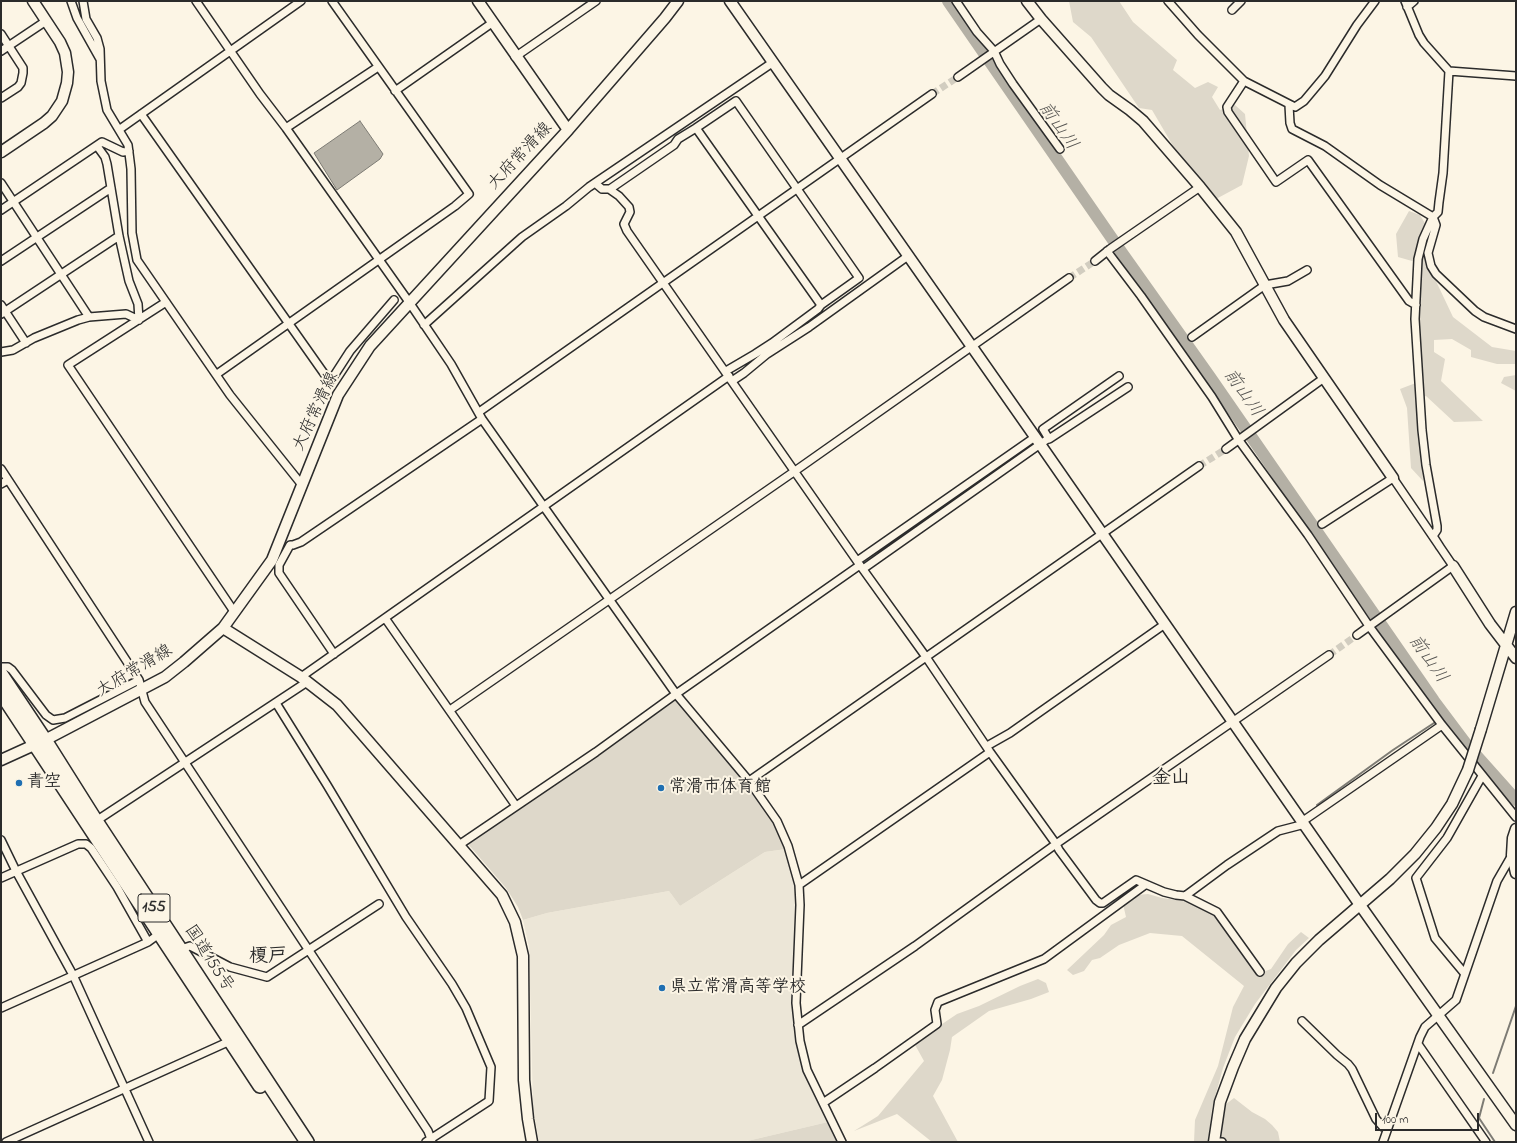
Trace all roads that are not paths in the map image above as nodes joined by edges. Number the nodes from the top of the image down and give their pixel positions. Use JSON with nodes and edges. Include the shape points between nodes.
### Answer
{"nodes":[{"id":1,"x":33,"y":1,"type":"edge"},
{"id":2,"x":71,"y":1,"type":"edge"},
{"id":3,"x":84,"y":1,"type":"edge"},
{"id":4,"x":196,"y":1,"type":"edge"},
{"id":5,"x":301,"y":1,"type":"edge"},
{"id":6,"x":332,"y":1,"type":"edge"},
{"id":7,"x":478,"y":1,"type":"edge"},
{"id":8,"x":596,"y":1,"type":"edge"},
{"id":9,"x":678,"y":1,"type":"edge"},
{"id":10,"x":730,"y":1,"type":"edge"},
{"id":11,"x":956,"y":1,"type":"edge"},
{"id":12,"x":1027,"y":1,"type":"edge"},
{"id":13,"x":1168,"y":1,"type":"edge"},
{"id":14,"x":1241,"y":1,"type":"edge"},
{"id":15,"x":1375,"y":1,"type":"edge"},
{"id":16,"x":1414,"y":1,"type":"edge"},
{"id":17,"x":1406,"y":4,"type":"edge"},
{"id":18,"x":1232,"y":10,"type":"dead end"},
{"id":19,"x":1041,"y":19,"type":"junction"},
{"id":20,"x":46,"y":21,"type":"junction"},
{"id":21,"x":492,"y":23,"type":"junction"},
{"id":22,"x":1,"y":34,"type":"edge"},
{"id":23,"x":9,"y":46,"type":"junction"},
{"id":24,"x":232,"y":50,"type":"junction"},
{"id":25,"x":1,"y":51,"type":"edge"},
{"id":26,"x":992,"y":52,"type":"junction"},
{"id":27,"x":515,"y":57,"type":"junction"},
{"id":28,"x":100,"y":59,"type":"junction"},
{"id":29,"x":772,"y":63,"type":"junction"},
{"id":30,"x":378,"y":67,"type":"junction"},
{"id":31,"x":1450,"y":71,"type":"junction"},
{"id":32,"x":1516,"y":76,"type":"edge"},
{"id":33,"x":958,"y":77,"type":"tunnel mouth"},
{"id":34,"x":1244,"y":81,"type":"junction"},
{"id":35,"x":395,"y":91,"type":"junction"},
{"id":36,"x":932,"y":94,"type":"tunnel mouth"},
{"id":37,"x":1,"y":98,"type":"edge"},
{"id":38,"x":1289,"y":105,"type":"junction"},
{"id":39,"x":141,"y":114,"type":"junction"},
{"id":40,"x":286,"y":128,"type":"junction"},
{"id":41,"x":696,"y":128,"type":"junction"},
{"id":42,"x":120,"y":129,"type":"junction"},
{"id":43,"x":568,"y":130,"type":"junction"},
{"id":44,"x":97,"y":146,"type":"junction"},
{"id":45,"x":1060,"y":149,"type":"dead end"},
{"id":46,"x":129,"y":151,"type":"junction"},
{"id":47,"x":1,"y":152,"type":"edge"},
{"id":48,"x":840,"y":159,"type":"junction"},
{"id":49,"x":1,"y":183,"type":"edge"},
{"id":50,"x":596,"y":183,"type":"junction"},
{"id":51,"x":1200,"y":187,"type":"junction"},
{"id":52,"x":111,"y":188,"type":"junction"},
{"id":53,"x":797,"y":188,"type":"junction"},
{"id":54,"x":610,"y":190,"type":"junction"},
{"id":55,"x":13,"y":202,"type":"junction"},
{"id":56,"x":1,"y":210,"type":"edge"},
{"id":57,"x":758,"y":217,"type":"junction"},
{"id":58,"x":1432,"y":217,"type":"junction"},
{"id":59,"x":119,"y":236,"type":"junction"},
{"id":60,"x":37,"y":238,"type":"junction"},
{"id":61,"x":1108,"y":250,"type":"junction"},
{"id":62,"x":908,"y":256,"type":"junction"},
{"id":63,"x":378,"y":259,"type":"junction"},
{"id":64,"x":1,"y":261,"type":"edge"},
{"id":65,"x":1095,"y":261,"type":"tunnel mouth"},
{"id":66,"x":1307,"y":270,"type":"dead end"},
{"id":67,"x":61,"y":275,"type":"junction"},
{"id":68,"x":1069,"y":278,"type":"tunnel mouth"},
{"id":69,"x":663,"y":282,"type":"junction"},
{"id":70,"x":1265,"y":285,"type":"junction"},
{"id":71,"x":394,"y":300,"type":"dead end"},
{"id":72,"x":166,"y":302,"type":"junction"},
{"id":73,"x":409,"y":302,"type":"junction"},
{"id":74,"x":821,"y":305,"type":"junction"},
{"id":75,"x":1416,"y":305,"type":"junction"},
{"id":76,"x":2,"y":310,"type":"edge"},
{"id":77,"x":89,"y":317,"type":"junction"},
{"id":78,"x":139,"y":320,"type":"junction"},
{"id":79,"x":288,"y":323,"type":"junction"},
{"id":80,"x":424,"y":325,"type":"junction"},
{"id":81,"x":1516,"y":329,"type":"edge"},
{"id":82,"x":1192,"y":337,"type":"dead end"},
{"id":83,"x":26,"y":343,"type":"junction"},
{"id":84,"x":971,"y":347,"type":"junction"},
{"id":85,"x":1,"y":352,"type":"edge"},
{"id":86,"x":216,"y":374,"type":"junction"},
{"id":87,"x":729,"y":376,"type":"junction"},
{"id":88,"x":1119,"y":376,"type":"dead end"},
{"id":89,"x":1324,"y":378,"type":"junction"},
{"id":90,"x":1128,"y":387,"type":"dead end"},
{"id":91,"x":480,"y":415,"type":"junction"},
{"id":92,"x":1241,"y":438,"type":"junction"},
{"id":93,"x":1041,"y":440,"type":"junction"},
{"id":94,"x":1226,"y":448,"type":"tunnel mouth"},
{"id":95,"x":1199,"y":466,"type":"tunnel mouth"},
{"id":96,"x":1,"y":469,"type":"edge"},
{"id":97,"x":795,"y":471,"type":"junction"},
{"id":98,"x":1393,"y":478,"type":"junction"},
{"id":99,"x":8,"y":480,"type":"junction"},
{"id":100,"x":1,"y":484,"type":"edge"},
{"id":101,"x":302,"y":485,"type":"junction"},
{"id":102,"x":544,"y":506,"type":"junction"},
{"id":103,"x":1322,"y":524,"type":"dead end"},
{"id":104,"x":1102,"y":534,"type":"junction"},
{"id":105,"x":1440,"y":548,"type":"junction"},
{"id":106,"x":860,"y":565,"type":"junction"},
{"id":107,"x":1454,"y":566,"type":"junction"},
{"id":108,"x":609,"y":599,"type":"junction"},
{"id":109,"x":1516,"y":612,"type":"edge"},
{"id":110,"x":235,"y":613,"type":"junction"},
{"id":111,"x":384,"y":618,"type":"junction"},
{"id":112,"x":1165,"y":624,"type":"junction"},
{"id":113,"x":1371,"y":625,"type":"junction"},
{"id":114,"x":223,"y":628,"type":"junction"},
{"id":115,"x":1357,"y":636,"type":"tunnel mouth"},
{"id":116,"x":1506,"y":644,"type":"junction"},
{"id":117,"x":334,"y":654,"type":"junction"},
{"id":118,"x":1329,"y":655,"type":"tunnel mouth"},
{"id":119,"x":926,"y":657,"type":"junction"},
{"id":120,"x":1516,"y":658,"type":"edge"},
{"id":121,"x":1,"y":667,"type":"edge"},
{"id":122,"x":1,"y":674,"type":"edge"},
{"id":123,"x":139,"y":680,"type":"junction"},
{"id":124,"x":304,"y":680,"type":"junction"},
{"id":125,"x":141,"y":690,"type":"junction"},
{"id":126,"x":1,"y":693,"type":"edge"},
{"id":127,"x":676,"y":694,"type":"junction"},
{"id":128,"x":276,"y":703,"type":"junction"},
{"id":129,"x":450,"y":710,"type":"junction"},
{"id":130,"x":1233,"y":722,"type":"junction"},
{"id":131,"x":1442,"y":725,"type":"junction"},
{"id":132,"x":40,"y":742,"type":"junction"},
{"id":133,"x":988,"y":749,"type":"junction"},
{"id":134,"x":1,"y":760,"type":"edge"},
{"id":135,"x":185,"y":762,"type":"junction"},
{"id":136,"x":1482,"y":776,"type":"junction"},
{"id":137,"x":749,"y":781,"type":"junction"},
{"id":138,"x":516,"y":806,"type":"junction"},
{"id":139,"x":1516,"y":817,"type":"edge"},
{"id":140,"x":96,"y":821,"type":"junction"},
{"id":141,"x":1304,"y":822,"type":"junction"},
{"id":142,"x":1516,"y":829,"type":"edge"},
{"id":143,"x":1,"y":840,"type":"edge"},
{"id":144,"x":1056,"y":844,"type":"junction"},
{"id":145,"x":459,"y":845,"type":"junction"},
{"id":146,"x":1512,"y":855,"type":"junction"},
{"id":147,"x":16,"y":871,"type":"junction"},
{"id":148,"x":1516,"y":873,"type":"edge"},
{"id":149,"x":1,"y":878,"type":"edge"},
{"id":150,"x":1145,"y":884,"type":"junction"},
{"id":151,"x":799,"y":885,"type":"junction"},
{"id":152,"x":1185,"y":896,"type":"junction"},
{"id":153,"x":379,"y":904,"type":"dead end"},
{"id":154,"x":1360,"y":905,"type":"junction"},
{"id":155,"x":159,"y":934,"type":"junction"},
{"id":156,"x":148,"y":942,"type":"junction"},
{"id":157,"x":181,"y":949,"type":"junction"},
{"id":158,"x":308,"y":950,"type":"junction"},
{"id":159,"x":1260,"y":972,"type":"dead end"},
{"id":160,"x":1465,"y":974,"type":"junction"},
{"id":161,"x":74,"y":975,"type":"junction"},
{"id":162,"x":1,"y":1008,"type":"edge"},
{"id":163,"x":1439,"y":1015,"type":"junction"},
{"id":164,"x":1302,"y":1021,"type":"dead end"},
{"id":165,"x":798,"y":1025,"type":"junction"},
{"id":166,"x":230,"y":1041,"type":"junction"},
{"id":167,"x":1418,"y":1044,"type":"junction"},
{"id":168,"x":125,"y":1089,"type":"junction"},
{"id":169,"x":823,"y":1103,"type":"junction"},
{"id":170,"x":1516,"y":1125,"type":"edge"},
{"id":171,"x":1387,"y":1129,"type":"junction"},
{"id":172,"x":430,"y":1141,"type":"edge"},
{"id":173,"x":6,"y":1142,"type":"edge"},
{"id":174,"x":149,"y":1142,"type":"edge"},
{"id":175,"x":297,"y":1142,"type":"edge"},
{"id":176,"x":308,"y":1142,"type":"edge"},
{"id":177,"x":532,"y":1142,"type":"edge"},
{"id":178,"x":842,"y":1142,"type":"edge"},
{"id":179,"x":1214,"y":1142,"type":"edge"},
{"id":180,"x":1222,"y":1142,"type":"edge"},
{"id":181,"x":1383,"y":1142,"type":"edge"},
{"id":182,"x":1486,"y":1142,"type":"edge"}],
"edges":[{"from":1,"to":20,"type":"street"},
{"from":2,"to":28,"type":"street","via":[[77,18]]},
{"from":3,"to":28,"type":"street","via":[[86,19],[97,38]]},
{"from":4,"to":24,"type":"street"},
{"from":5,"to":24,"type":"street"},
{"from":6,"to":30,"type":"street"},
{"from":7,"to":21,"type":"street"},
{"from":8,"to":27,"type":"street"},
{"from":9,"to":43,"type":"street","name":"大府常滑線"},
{"from":10,"to":29,"type":"street"},
{"from":11,"to":26,"type":"street"},
{"from":12,"to":19,"type":"street"},
{"from":13,"to":34,"type":"street","via":[[1198,36]]},
{"from":14,"to":18,"type":"street"},
{"from":15,"to":38,"type":"street","via":[[1310,95],[1298,106]]},
{"from":16,"to":17,"type":"street"},
{"from":17,"to":31,"type":"street","via":[[1424,43]]},
{"from":19,"to":26,"type":"street"},
{"from":19,"to":51,"type":"street","via":[[1102,88],[1143,121]]},
{"from":20,"to":23,"type":"street"},
{"from":20,"to":47,"type":"street","via":[[65,53],[68,72],[62,101],[44,123]]},
{"from":21,"to":27,"type":"street"},
{"from":21,"to":35,"type":"street"},
{"from":22,"to":23,"type":"street"},
{"from":23,"to":25,"type":"street"},
{"from":23,"to":37,"type":"street","via":[[23,68],[23,78],[18,87]]},
{"from":24,"to":39,"type":"street"},
{"from":24,"to":40,"type":"street","via":[[260,94]]},
{"from":26,"to":33,"type":"street"},
{"from":26,"to":45,"type":"street"},
{"from":27,"to":43,"type":"street"},
{"from":28,"to":42,"type":"street","via":[[101,81],[107,110]]},
{"from":29,"to":48,"type":"street"},
{"from":29,"to":50,"type":"street"},
{"from":30,"to":35,"type":"street"},
{"from":30,"to":40,"type":"street"},
{"from":31,"to":32,"type":"street"},
{"from":31,"to":58,"type":"street","via":[[1438,212]]},
{"from":34,"to":38,"type":"street"},
{"from":34,"to":75,"type":"street","via":[[1227,107],[1228,112],[1276,182],[1308,160],[1409,301]]},
{"from":35,"to":63,"type":"street","via":[[469,194]]},
{"from":36,"to":48,"type":"street"},
{"from":38,"to":58,"type":"street","via":[[1292,129],[1325,146],[1380,185]]},
{"from":39,"to":42,"type":"street"},
{"from":39,"to":79,"type":"street"},
{"from":40,"to":63,"type":"street"},
{"from":41,"to":53,"type":"street","via":[[736,101]]},
{"from":41,"to":54,"type":"street"},
{"from":41,"to":57,"type":"street"},
{"from":42,"to":46,"type":"street"},
{"from":43,"to":73,"type":"street","name":"大府常滑線"},
{"from":44,"to":46,"type":"street","via":[[102,142],[124,152]]},
{"from":44,"to":52,"type":"street","via":[[108,164]]},
{"from":44,"to":55,"type":"street"},
{"from":46,"to":72,"type":"street","via":[[132,233],[137,260]]},
{"from":48,"to":53,"type":"street"},
{"from":48,"to":62,"type":"street"},
{"from":49,"to":55,"type":"street"},
{"from":50,"to":54,"type":"street","via":[[602,189]]},
{"from":50,"to":80,"type":"street","via":[[522,236]]},
{"from":51,"to":61,"type":"street"},
{"from":51,"to":70,"type":"street","via":[[1236,232]]},
{"from":52,"to":59,"type":"street"},
{"from":52,"to":60,"type":"street"},
{"from":53,"to":57,"type":"street"},
{"from":53,"to":74,"type":"street","via":[[859,278]]},
{"from":54,"to":69,"type":"street","via":[[629,207],[630,212],[624,224]]},
{"from":55,"to":56,"type":"street"},
{"from":55,"to":60,"type":"street"},
{"from":57,"to":69,"type":"street"},
{"from":57,"to":74,"type":"street"},
{"from":58,"to":75,"type":"street","via":[[1418,259]]},
{"from":58,"to":81,"type":"street","via":[[1436,225],[1428,253],[1436,274],[1475,311]]},
{"from":59,"to":67,"type":"street"},
{"from":59,"to":78,"type":"street","via":[[138,304]]},
{"from":60,"to":64,"type":"street"},
{"from":60,"to":67,"type":"street"},
{"from":61,"to":65,"type":"street"},
{"from":61,"to":92,"type":"street"},
{"from":62,"to":84,"type":"street"},
{"from":62,"to":87,"type":"street","via":[[767,354],[744,373]]},
{"from":63,"to":73,"type":"street"},
{"from":63,"to":79,"type":"street"},
{"from":66,"to":70,"type":"street","via":[[1288,281]]},
{"from":67,"to":76,"type":"street"},
{"from":67,"to":77,"type":"street"},
{"from":68,"to":84,"type":"street"},
{"from":69,"to":87,"type":"street"},
{"from":69,"to":91,"type":"street"},
{"from":70,"to":82,"type":"street"},
{"from":70,"to":89,"type":"street","via":[[1284,320]]},
{"from":71,"to":79,"type":"street","via":[[355,345],[330,382]]},
{"from":72,"to":78,"type":"street"},
{"from":72,"to":86,"type":"street"},
{"from":73,"to":80,"type":"street"},
{"from":73,"to":101,"type":"street","name":"大府常滑線","via":[[370,346],[338,395]]},
{"from":74,"to":87,"type":"street"},
{"from":75,"to":105,"type":"street","via":[[1422,430],[1437,526],[1433,536]]},
{"from":76,"to":83,"type":"street"},
{"from":77,"to":78,"type":"street","via":[[126,314]]},
{"from":77,"to":83,"type":"street"},
{"from":78,"to":110,"type":"street","via":[[68,365]]},
{"from":79,"to":86,"type":"street"},
{"from":80,"to":91,"type":"street","via":[[451,364]]},
{"from":83,"to":85,"type":"street","via":[[13,350]]},
{"from":84,"to":93,"type":"street"},
{"from":84,"to":97,"type":"street"},
{"from":86,"to":101,"type":"street"},
{"from":87,"to":97,"type":"street"},
{"from":87,"to":102,"type":"street"},
{"from":88,"to":93,"type":"street","via":[[1043,429]]},
{"from":89,"to":92,"type":"street"},
{"from":89,"to":98,"type":"street"},
{"from":90,"to":93,"type":"street"},
{"from":91,"to":102,"type":"street"},
{"from":91,"to":117,"type":"street","via":[[301,542],[290,545],[279,565],[279,574]]},
{"from":92,"to":94,"type":"street"},
{"from":92,"to":113,"type":"street"},
{"from":93,"to":104,"type":"street"},
{"from":93,"to":106,"type":"street"},
{"from":95,"to":104,"type":"street"},
{"from":96,"to":99,"type":"street"},
{"from":97,"to":106,"type":"street"},
{"from":97,"to":108,"type":"street"},
{"from":98,"to":103,"type":"street"},
{"from":98,"to":105,"type":"street"},
{"from":99,"to":100,"type":"street"},
{"from":99,"to":123,"type":"street"},
{"from":101,"to":110,"type":"street","name":"大府常滑線","via":[[272,560]]},
{"from":102,"to":108,"type":"street"},
{"from":102,"to":111,"type":"street"},
{"from":104,"to":112,"type":"street"},
{"from":104,"to":119,"type":"street"},
{"from":105,"to":107,"type":"street"},
{"from":106,"to":119,"type":"street"},
{"from":106,"to":127,"type":"street"},
{"from":107,"to":113,"type":"street"},
{"from":107,"to":116,"type":"street","via":[[1490,624]]},
{"from":108,"to":127,"type":"street"},
{"from":108,"to":129,"type":"street"},
{"from":109,"to":116,"type":"street"},
{"from":110,"to":114,"type":"street","name":"大府常滑線"},
{"from":111,"to":117,"type":"street"},
{"from":111,"to":129,"type":"street"},
{"from":112,"to":130,"type":"street"},
{"from":112,"to":133,"type":"street"},
{"from":113,"to":115,"type":"street"},
{"from":113,"to":131,"type":"street"},
{"from":114,"to":124,"type":"street"},
{"from":114,"to":125,"type":"street","name":"大府常滑線","via":[[165,677]]},
{"from":116,"to":120,"type":"street"},
{"from":116,"to":154,"type":"street","bridge":true,"via":[[1468,770],[1452,804],[1415,854]]},
{"from":117,"to":124,"type":"street"},
{"from":118,"to":130,"type":"street"},
{"from":119,"to":133,"type":"street"},
{"from":119,"to":137,"type":"street"},
{"from":121,"to":123,"type":"street","via":[[12,670],[46,715],[53,720],[65,718]]},
{"from":122,"to":132,"type":"highway","name":"国道155号","number":"155"},
{"from":123,"to":125,"type":"street"},
{"from":124,"to":128,"type":"street"},
{"from":124,"to":145,"type":"street","via":[[338,705]]},
{"from":125,"to":132,"type":"street","name":"大府常滑線"},
{"from":125,"to":135,"type":"street","via":[[145,702]]},
{"from":126,"to":132,"type":"highway","name":"国道155号","number":"155"},
{"from":127,"to":137,"type":"street"},
{"from":127,"to":138,"type":"street"},
{"from":128,"to":135,"type":"street"},
{"from":128,"to":172,"type":"street","via":[[406,917],[452,984],[466,1008],[491,1067],[488,1101]]},
{"from":129,"to":138,"type":"street"},
{"from":130,"to":141,"type":"street"},
{"from":130,"to":144,"type":"street"},
{"from":131,"to":136,"type":"street"},
{"from":131,"to":141,"type":"street"},
{"from":132,"to":134,"type":"street","name":"大府常滑線"},
{"from":132,"to":140,"type":"highway","name":"国道155号","number":"155"},
{"from":132,"to":155,"type":"highway","name":"国道155号","number":"155"},
{"from":133,"to":144,"type":"street"},
{"from":133,"to":151,"type":"street"},
{"from":135,"to":140,"type":"street"},
{"from":135,"to":158,"type":"street"},
{"from":136,"to":139,"type":"street"},
{"from":136,"to":160,"type":"street","via":[[1447,838],[1416,878],[1435,938]]},
{"from":137,"to":151,"type":"street","via":[[780,826]]},
{"from":138,"to":145,"type":"street"},
{"from":140,"to":157,"type":"highway","name":"国道155号","number":"155"},
{"from":141,"to":152,"type":"street","via":[[1278,831]]},
{"from":141,"to":154,"type":"street"},
{"from":142,"to":146,"type":"street"},
{"from":143,"to":147,"type":"street"},
{"from":144,"to":150,"type":"street","via":[[1100,903],[1134,881]]},
{"from":144,"to":165,"type":"street","via":[[915,946]]},
{"from":145,"to":177,"type":"street","via":[[502,895],[517,928],[523,956],[524,1080]]},
{"from":146,"to":148,"type":"street"},
{"from":146,"to":160,"type":"street","via":[[1497,882]]},
{"from":147,"to":149,"type":"street"},
{"from":147,"to":156,"type":"street","via":[[78,844],[86,844],[117,887]]},
{"from":147,"to":161,"type":"street"},
{"from":150,"to":152,"type":"street"},
{"from":150,"to":169,"type":"street","via":[[1044,959],[938,1002],[935,1010],[937,1024]]},
{"from":151,"to":165,"type":"street","via":[[796,1003]]},
{"from":152,"to":159,"type":"street","via":[[1217,912]]},
{"from":153,"to":158,"type":"street"},
{"from":154,"to":163,"type":"street"},
{"from":154,"to":179,"type":"street","via":[[1296,963],[1259,1014],[1232,1067],[1220,1102]]},
{"from":155,"to":156,"type":"street"},
{"from":155,"to":166,"type":"highway","name":"国道155号","number":"155"},
{"from":156,"to":161,"type":"street"},
{"from":157,"to":158,"type":"street","via":[[190,946],[230,967],[265,977]]},
{"from":157,"to":176,"type":"highway","name":"国道155号","number":"155"},
{"from":158,"to":172,"type":"street"},
{"from":160,"to":163,"type":"street","via":[[1456,1000]]},
{"from":161,"to":162,"type":"street"},
{"from":161,"to":168,"type":"street"},
{"from":163,"to":167,"type":"street","via":[[1425,1027]]},
{"from":163,"to":170,"type":"street"},
{"from":164,"to":171,"type":"street","via":[[1352,1069],[1376,1119]]},
{"from":165,"to":169,"type":"street","via":[[807,1070]]},
{"from":166,"to":168,"type":"street"},
{"from":166,"to":175,"type":"highway","name":"国道155号","number":"155"},
{"from":167,"to":171,"type":"street"},
{"from":167,"to":182,"type":"street"},
{"from":168,"to":173,"type":"street"},
{"from":168,"to":174,"type":"street"},
{"from":169,"to":178,"type":"street"},
{"from":171,"to":181,"type":"street"},
{"from":179,"to":180,"type":"street"}]}
